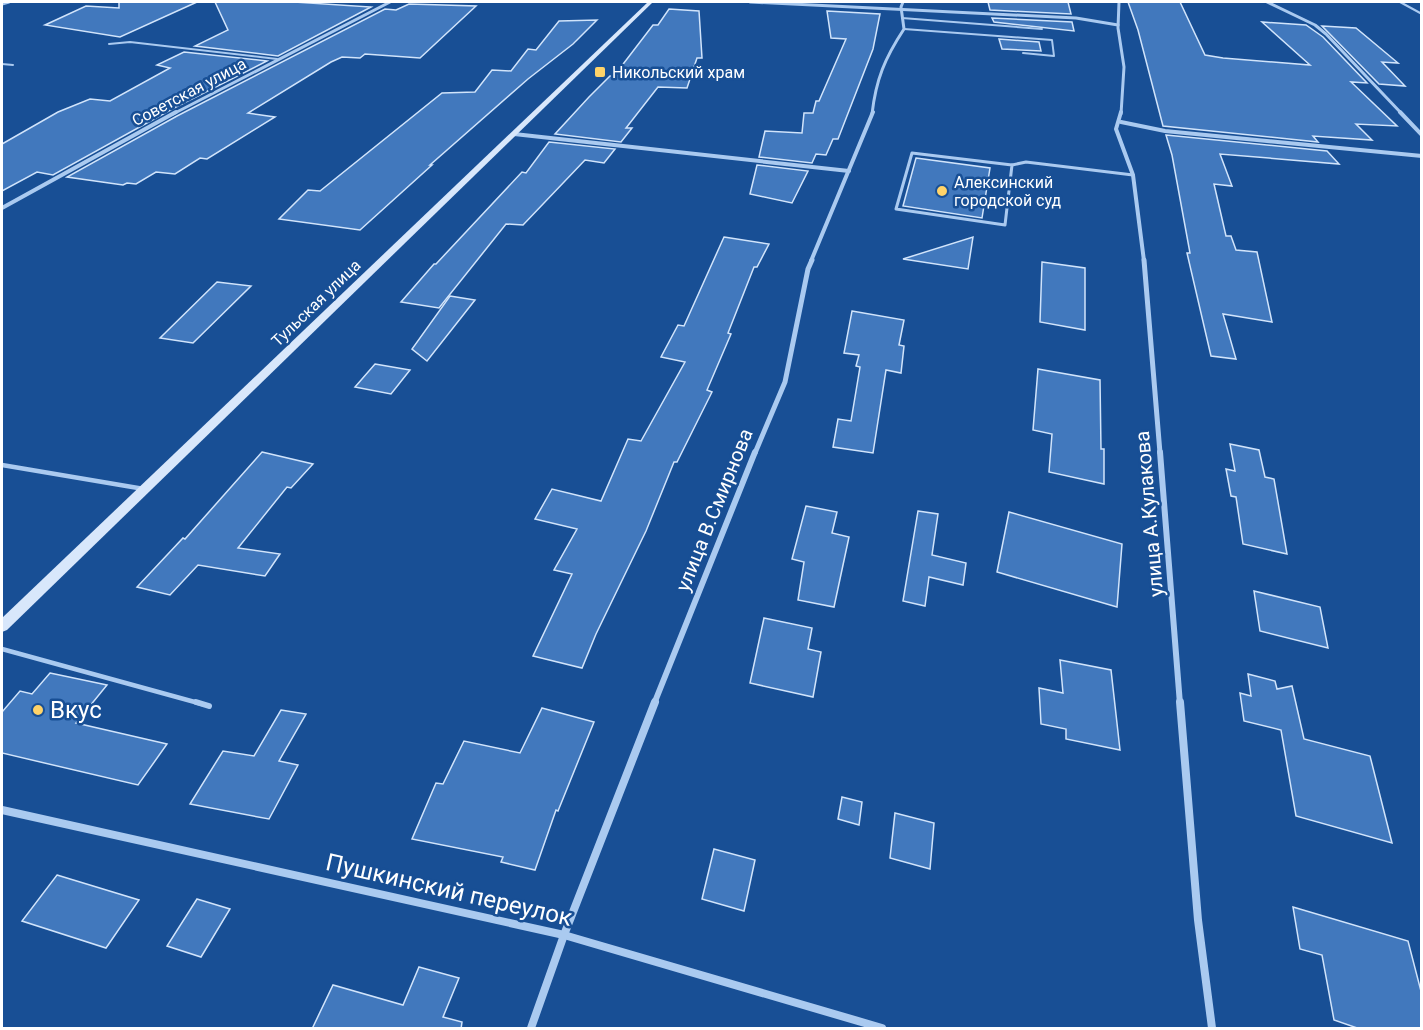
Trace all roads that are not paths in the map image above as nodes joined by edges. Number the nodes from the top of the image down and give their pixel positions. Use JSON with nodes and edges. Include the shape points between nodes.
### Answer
{"nodes":[{"id":1,"x":9,"y":2,"type":"edge"},
{"id":2,"x":390,"y":2,"type":"edge"},
{"id":3,"x":650,"y":2,"type":"edge"},
{"id":4,"x":750,"y":2,"type":"edge"},
{"id":5,"x":1119,"y":2,"type":"edge"},
{"id":6,"x":1267,"y":2,"type":"edge"},
{"id":7,"x":1400,"y":2,"type":"edge"},
{"id":8,"x":2,"y":4,"type":"edge"},
{"id":9,"x":902,"y":4,"type":"edge"},
{"id":10,"x":1422,"y":14,"type":"edge"},
{"id":11,"x":902,"y":18,"type":"junction"},
{"id":12,"x":1118,"y":25,"type":"junction"},
{"id":13,"x":904,"y":28,"type":"junction"},
{"id":14,"x":1042,"y":29,"type":"dead end"},
{"id":15,"x":109,"y":44,"type":"dead end"},
{"id":16,"x":1023,"y":53,"type":"dead end"},
{"id":17,"x":277,"y":59,"type":"junction"},
{"id":18,"x":2,"y":64,"type":"edge"},
{"id":19,"x":13,"y":65,"type":"dead end"},
{"id":20,"x":1121,"y":122,"type":"junction"},
{"id":21,"x":514,"y":134,"type":"junction"},
{"id":22,"x":1422,"y":135,"type":"edge"},
{"id":23,"x":1422,"y":156,"type":"edge"},
{"id":24,"x":1012,"y":165,"type":"junction"},
{"id":25,"x":849,"y":171,"type":"junction"},
{"id":26,"x":1133,"y":175,"type":"junction"},
{"id":27,"x":2,"y":208,"type":"edge"},
{"id":28,"x":2,"y":465,"type":"edge"},
{"id":29,"x":144,"y":489,"type":"junction"},
{"id":30,"x":2,"y":626,"type":"edge"},
{"id":31,"x":2,"y":650,"type":"edge"},
{"id":32,"x":209,"y":706,"type":"dead end"},
{"id":33,"x":2,"y":810,"type":"edge"},
{"id":34,"x":564,"y":935,"type":"junction"},
{"id":35,"x":531,"y":1029,"type":"edge"},
{"id":36,"x":882,"y":1029,"type":"edge"},
{"id":37,"x":1212,"y":1029,"type":"edge"}],
"edges":[{"from":1,"to":8,"type":"street"},
{"from":2,"to":17,"type":"street","name":"Советская улица"},
{"from":3,"to":21,"type":"main road","name":"Тульская улица"},
{"from":4,"to":9,"type":"street"},
{"from":5,"to":12,"type":"street","name":"улица А.Кулакова"},
{"from":6,"to":22,"type":"street","via":[[1326,34]]},
{"from":7,"to":10,"type":"lane"},
{"from":9,"to":11,"type":"street"},
{"from":9,"to":12,"type":"street"},
{"from":11,"to":13,"type":"street"},
{"from":11,"to":14,"type":"lane"},
{"from":12,"to":20,"type":"street","name":"улица А.Кулакова","via":[[1124,49]]},
{"from":13,"to":16,"type":"lane","via":[[1052,40],[1054,56]]},
{"from":13,"to":25,"type":"street","name":"улица В.Смирнова","via":[[886,57],[875,89],[872,118]]},
{"from":15,"to":17,"type":"lane","via":[[130,42]]},
{"from":17,"to":27,"type":"street","name":"Советская улица"},
{"from":18,"to":19,"type":"lane"},
{"from":20,"to":23,"type":"street","via":[[1165,131]]},
{"from":20,"to":26,"type":"street","name":"улица А.Кулакова","via":[[1116,129]]},
{"from":21,"to":25,"type":"street"},
{"from":21,"to":29,"type":"main road","name":"Тульская улица"},
{"from":24,"to":24,"type":"lane","via":[[1005,225],[896,209],[912,153]]},
{"from":24,"to":26,"type":"lane","via":[[1026,162]]},
{"from":25,"to":34,"type":"street","name":"улица В.Смирнова","via":[[808,269],[785,382],[722,530]]},
{"from":26,"to":37,"type":"street","name":"улица А.Кулакова","via":[[1153,359],[1198,920]]},
{"from":28,"to":29,"type":"lane"},
{"from":29,"to":30,"type":"main road","name":"Тульская улица"},
{"from":31,"to":32,"type":"lane"},
{"from":33,"to":34,"type":"street","name":"Пушкинский переулок"},
{"from":34,"to":35,"type":"street","name":"улица В.Смирнова"},
{"from":34,"to":36,"type":"street","name":"Пушкинский переулок"}]}
